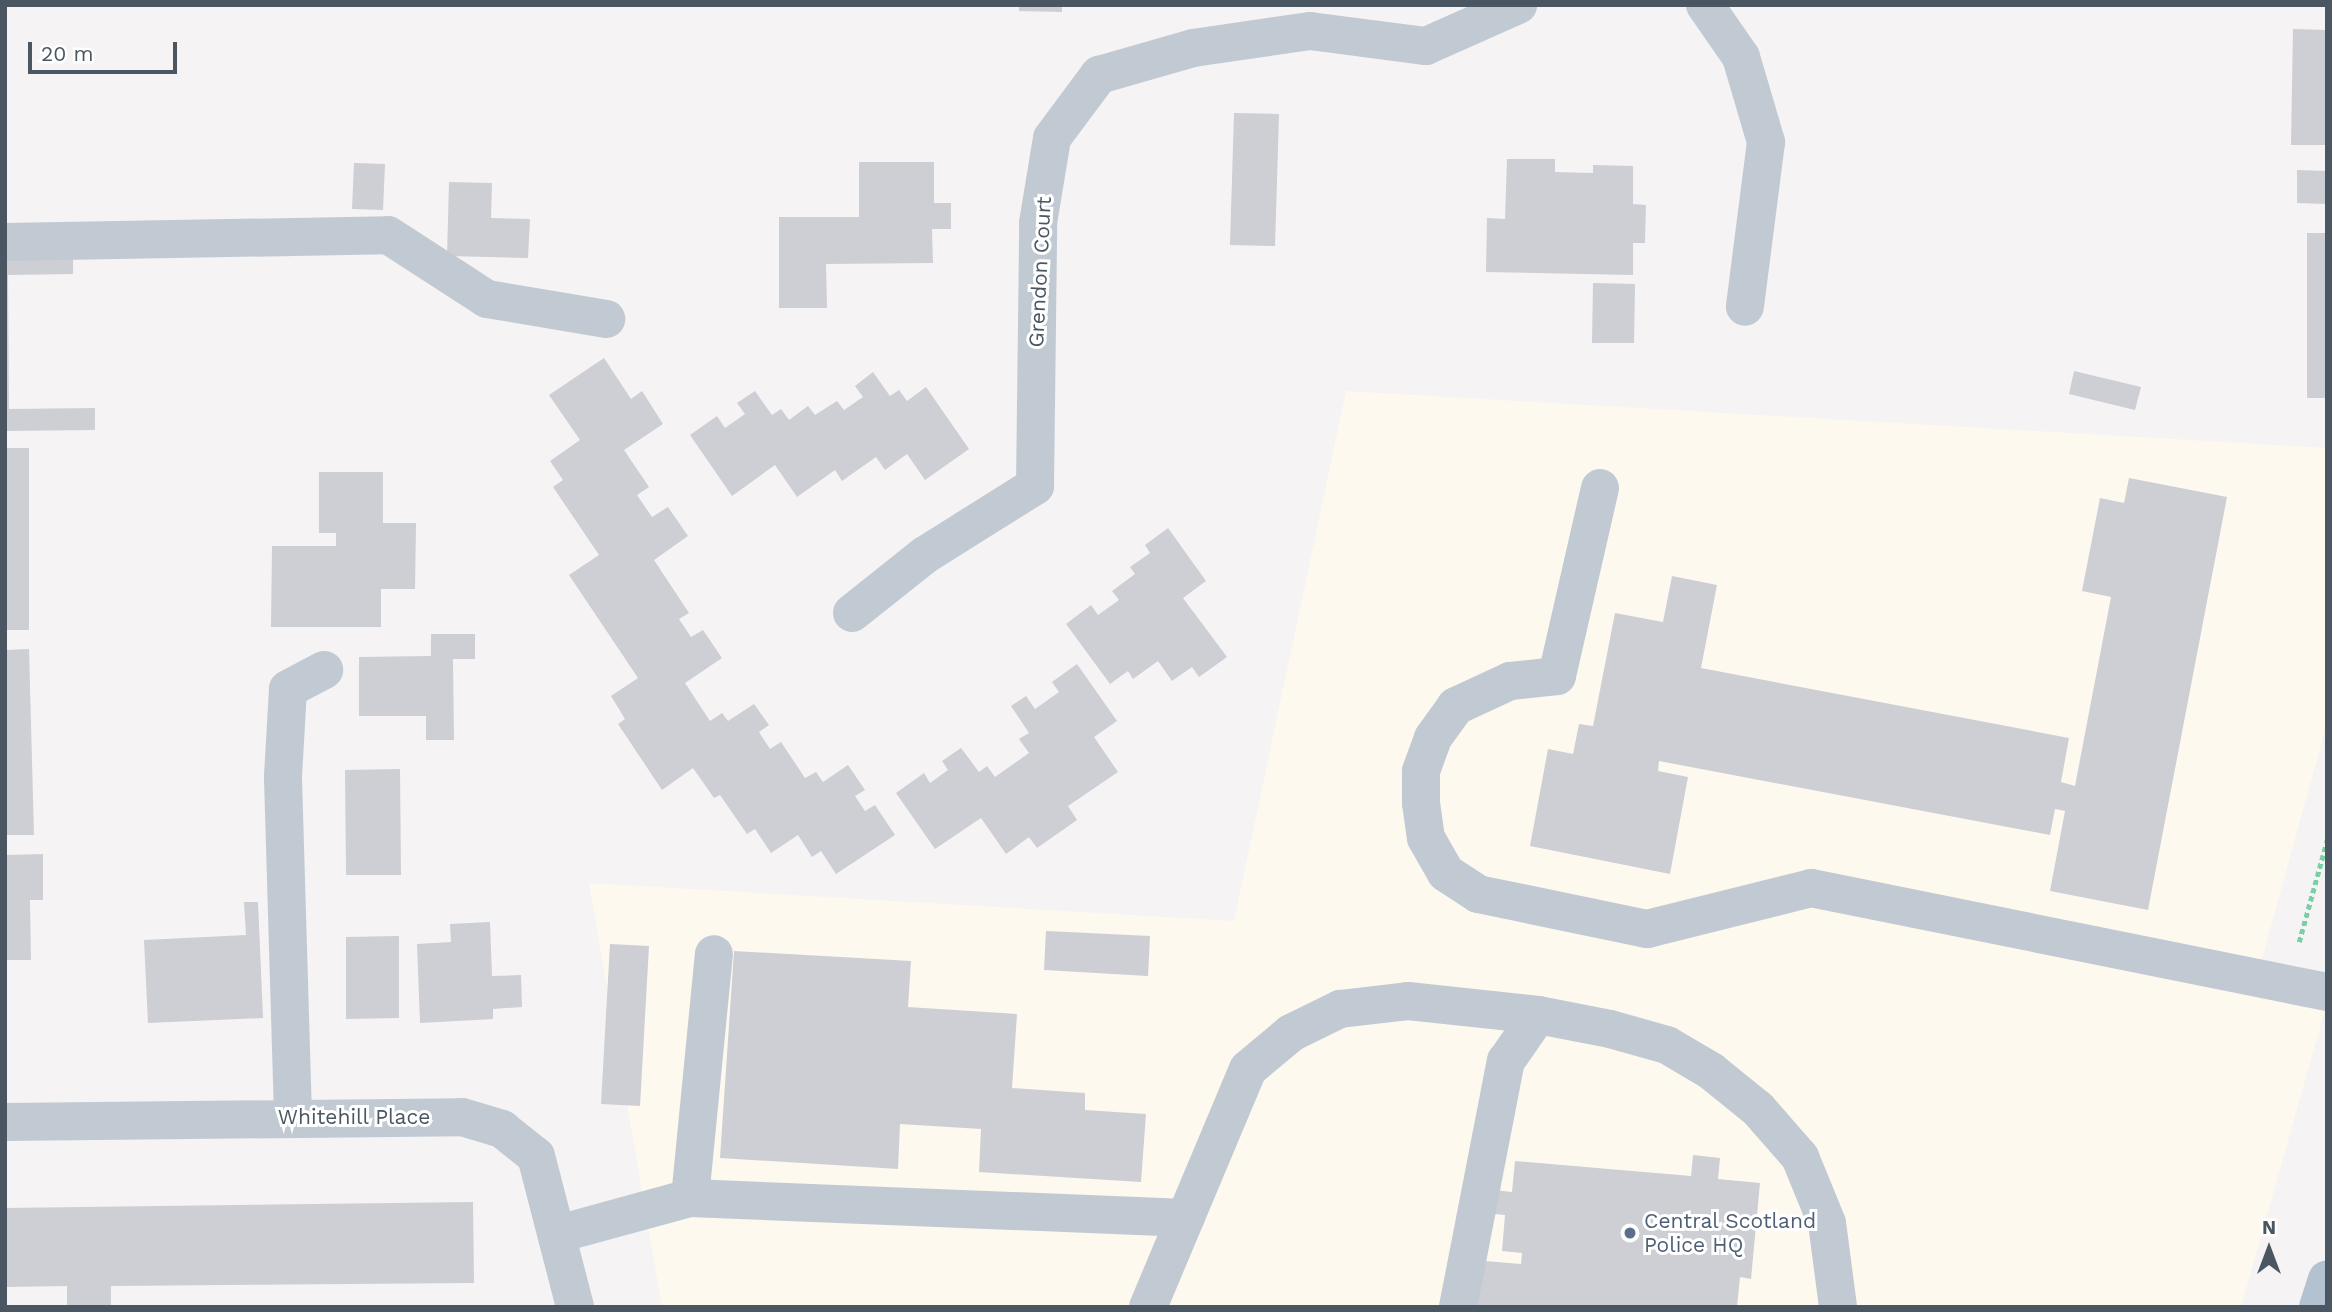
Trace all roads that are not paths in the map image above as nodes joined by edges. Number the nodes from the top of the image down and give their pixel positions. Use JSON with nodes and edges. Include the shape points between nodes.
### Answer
{"nodes":[{"id":1,"x":1518,"y":5,"type":"edge"},
{"id":2,"x":1705,"y":5,"type":"edge"},
{"id":3,"x":5,"y":242,"type":"edge"},
{"id":4,"x":1745,"y":307,"type":"dead end"},
{"id":5,"x":606,"y":319,"type":"dead end"},
{"id":6,"x":1600,"y":488,"type":"dead end"},
{"id":7,"x":852,"y":612,"type":"dead end"},
{"id":8,"x":324,"y":670,"type":"dead end"},
{"id":9,"x":714,"y":954,"type":"dead end"},
{"id":10,"x":2327,"y":992,"type":"edge"},
{"id":11,"x":1538,"y":1015,"type":"junction"},
{"id":12,"x":293,"y":1116,"type":"junction"},
{"id":13,"x":5,"y":1122,"type":"edge"},
{"id":14,"x":690,"y":1198,"type":"junction"},
{"id":15,"x":1186,"y":1218,"type":"junction"},
{"id":16,"x":558,"y":1234,"type":"junction"},
{"id":17,"x":2327,"y":1279,"type":"edge"},
{"id":18,"x":575,"y":1307,"type":"edge"},
{"id":19,"x":1148,"y":1307,"type":"edge"},
{"id":20,"x":1458,"y":1307,"type":"edge"},
{"id":21,"x":1838,"y":1307,"type":"edge"},
{"id":22,"x":2318,"y":1307,"type":"edge"}],
"edges":[{"from":1,"to":7,"type":"street","name":"Grendon Court","via":[[1426,46],[1310,31],[1193,48],[1099,75],[1052,138],[1042,199],[1035,486],[925,555]]},
{"from":2,"to":4,"type":"street","via":[[1741,57],[1766,142]]},
{"from":3,"to":5,"type":"street","via":[[388,235],[487,299]]},
{"from":6,"to":10,"type":"street","via":[[1557,676],[1510,681],[1456,706],[1433,738],[1420,771],[1420,803],[1426,838],[1446,873],[1478,894],[1647,929],[1811,888]]},
{"from":8,"to":12,"type":"street","via":[[288,689],[283,776]]},
{"from":9,"to":14,"type":"street"},
{"from":11,"to":15,"type":"street","via":[[1408,1001],[1340,1009],[1291,1032],[1248,1069]]},
{"from":11,"to":20,"type":"street","via":[[1506,1061]]},
{"from":11,"to":21,"type":"street","via":[[1667,1045],[1711,1071],[1758,1109],[1800,1157],[1827,1223]]},
{"from":12,"to":13,"type":"street","name":"Whitehill Place"},
{"from":12,"to":16,"type":"street","name":"Whitehill Place","via":[[463,1117],[502,1129],[536,1156]]},
{"from":14,"to":15,"type":"street"},
{"from":14,"to":16,"type":"street"},
{"from":15,"to":19,"type":"street"},
{"from":16,"to":18,"type":"street","name":"Whitehill Place"},
{"from":17,"to":22,"type":"main road"}]}
